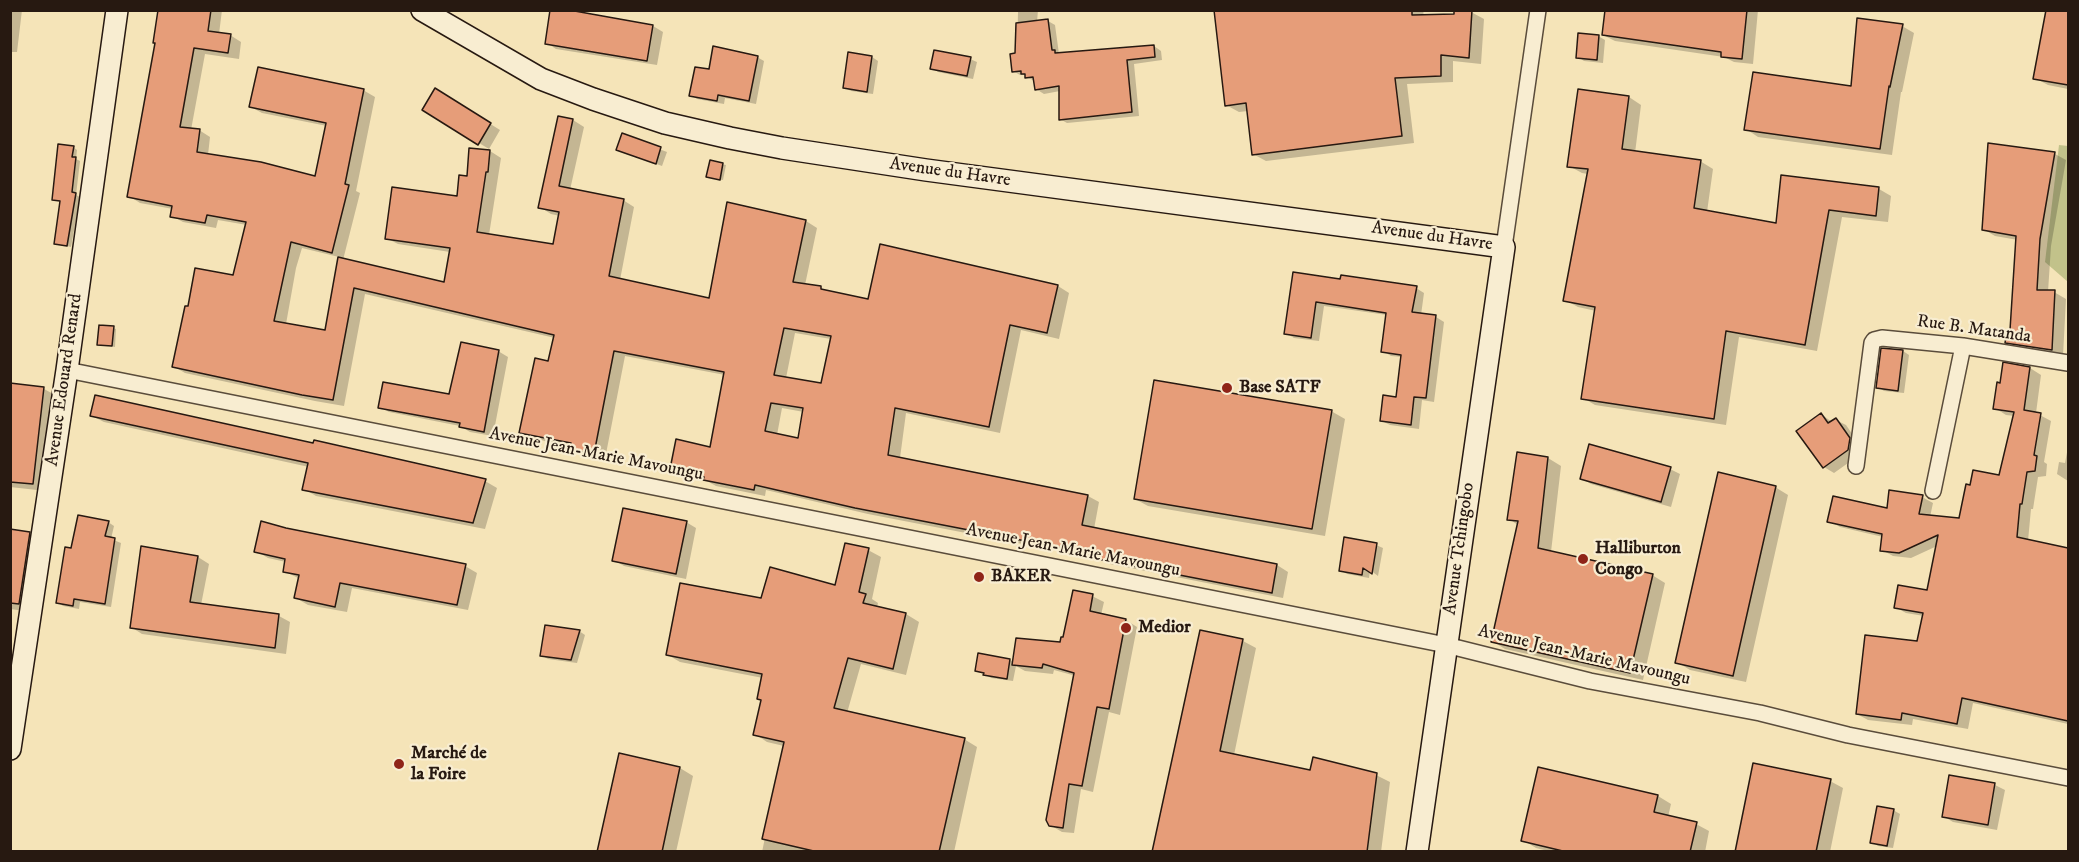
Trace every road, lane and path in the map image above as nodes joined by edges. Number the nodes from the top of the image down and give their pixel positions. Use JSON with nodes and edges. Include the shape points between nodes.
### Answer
{"nodes":[{"id":1,"x":117,"y":10,"type":"edge"},
{"id":2,"x":422,"y":10,"type":"edge"},
{"id":3,"x":1538,"y":10,"type":"edge"},
{"id":4,"x":1504,"y":247,"type":"junction"},
{"id":5,"x":1963,"y":346,"type":"junction"},
{"id":6,"x":2068,"y":363,"type":"edge"},
{"id":7,"x":68,"y":370,"type":"junction"},
{"id":8,"x":1856,"y":466,"type":"dead end"},
{"id":9,"x":1933,"y":491,"type":"dead end"},
{"id":10,"x":1446,"y":645,"type":"junction"},
{"id":11,"x":10,"y":749,"type":"edge"},
{"id":12,"x":2068,"y":778,"type":"edge"},
{"id":13,"x":1418,"y":852,"type":"edge"}],
"edges":[{"from":1,"to":7,"type":"street","name":"Avenue Edouard Renard"},
{"from":2,"to":4,"type":"street","name":"Avenue du Havre","via":[[541,79],[647,117],[730,138],[961,175]]},
{"from":3,"to":4,"type":"street"},
{"from":4,"to":10,"type":"street","name":"Avenue Tchingobo"},
{"from":5,"to":6,"type":"street","name":"Rue B. Matanda"},
{"from":5,"to":8,"type":"street","name":"Rue B. Matanda","via":[[1874,340]]},
{"from":5,"to":9,"type":"street"},
{"from":7,"to":10,"type":"street","name":"Avenue Jean-Marie Mavoungu"},
{"from":7,"to":11,"type":"street","name":"Avenue Edouard Renard"},
{"from":10,"to":12,"type":"street","name":"Avenue Jean-Marie Mavoungu","via":[[1590,681]]},
{"from":10,"to":13,"type":"street","name":"Avenue Tchingobo"}]}
